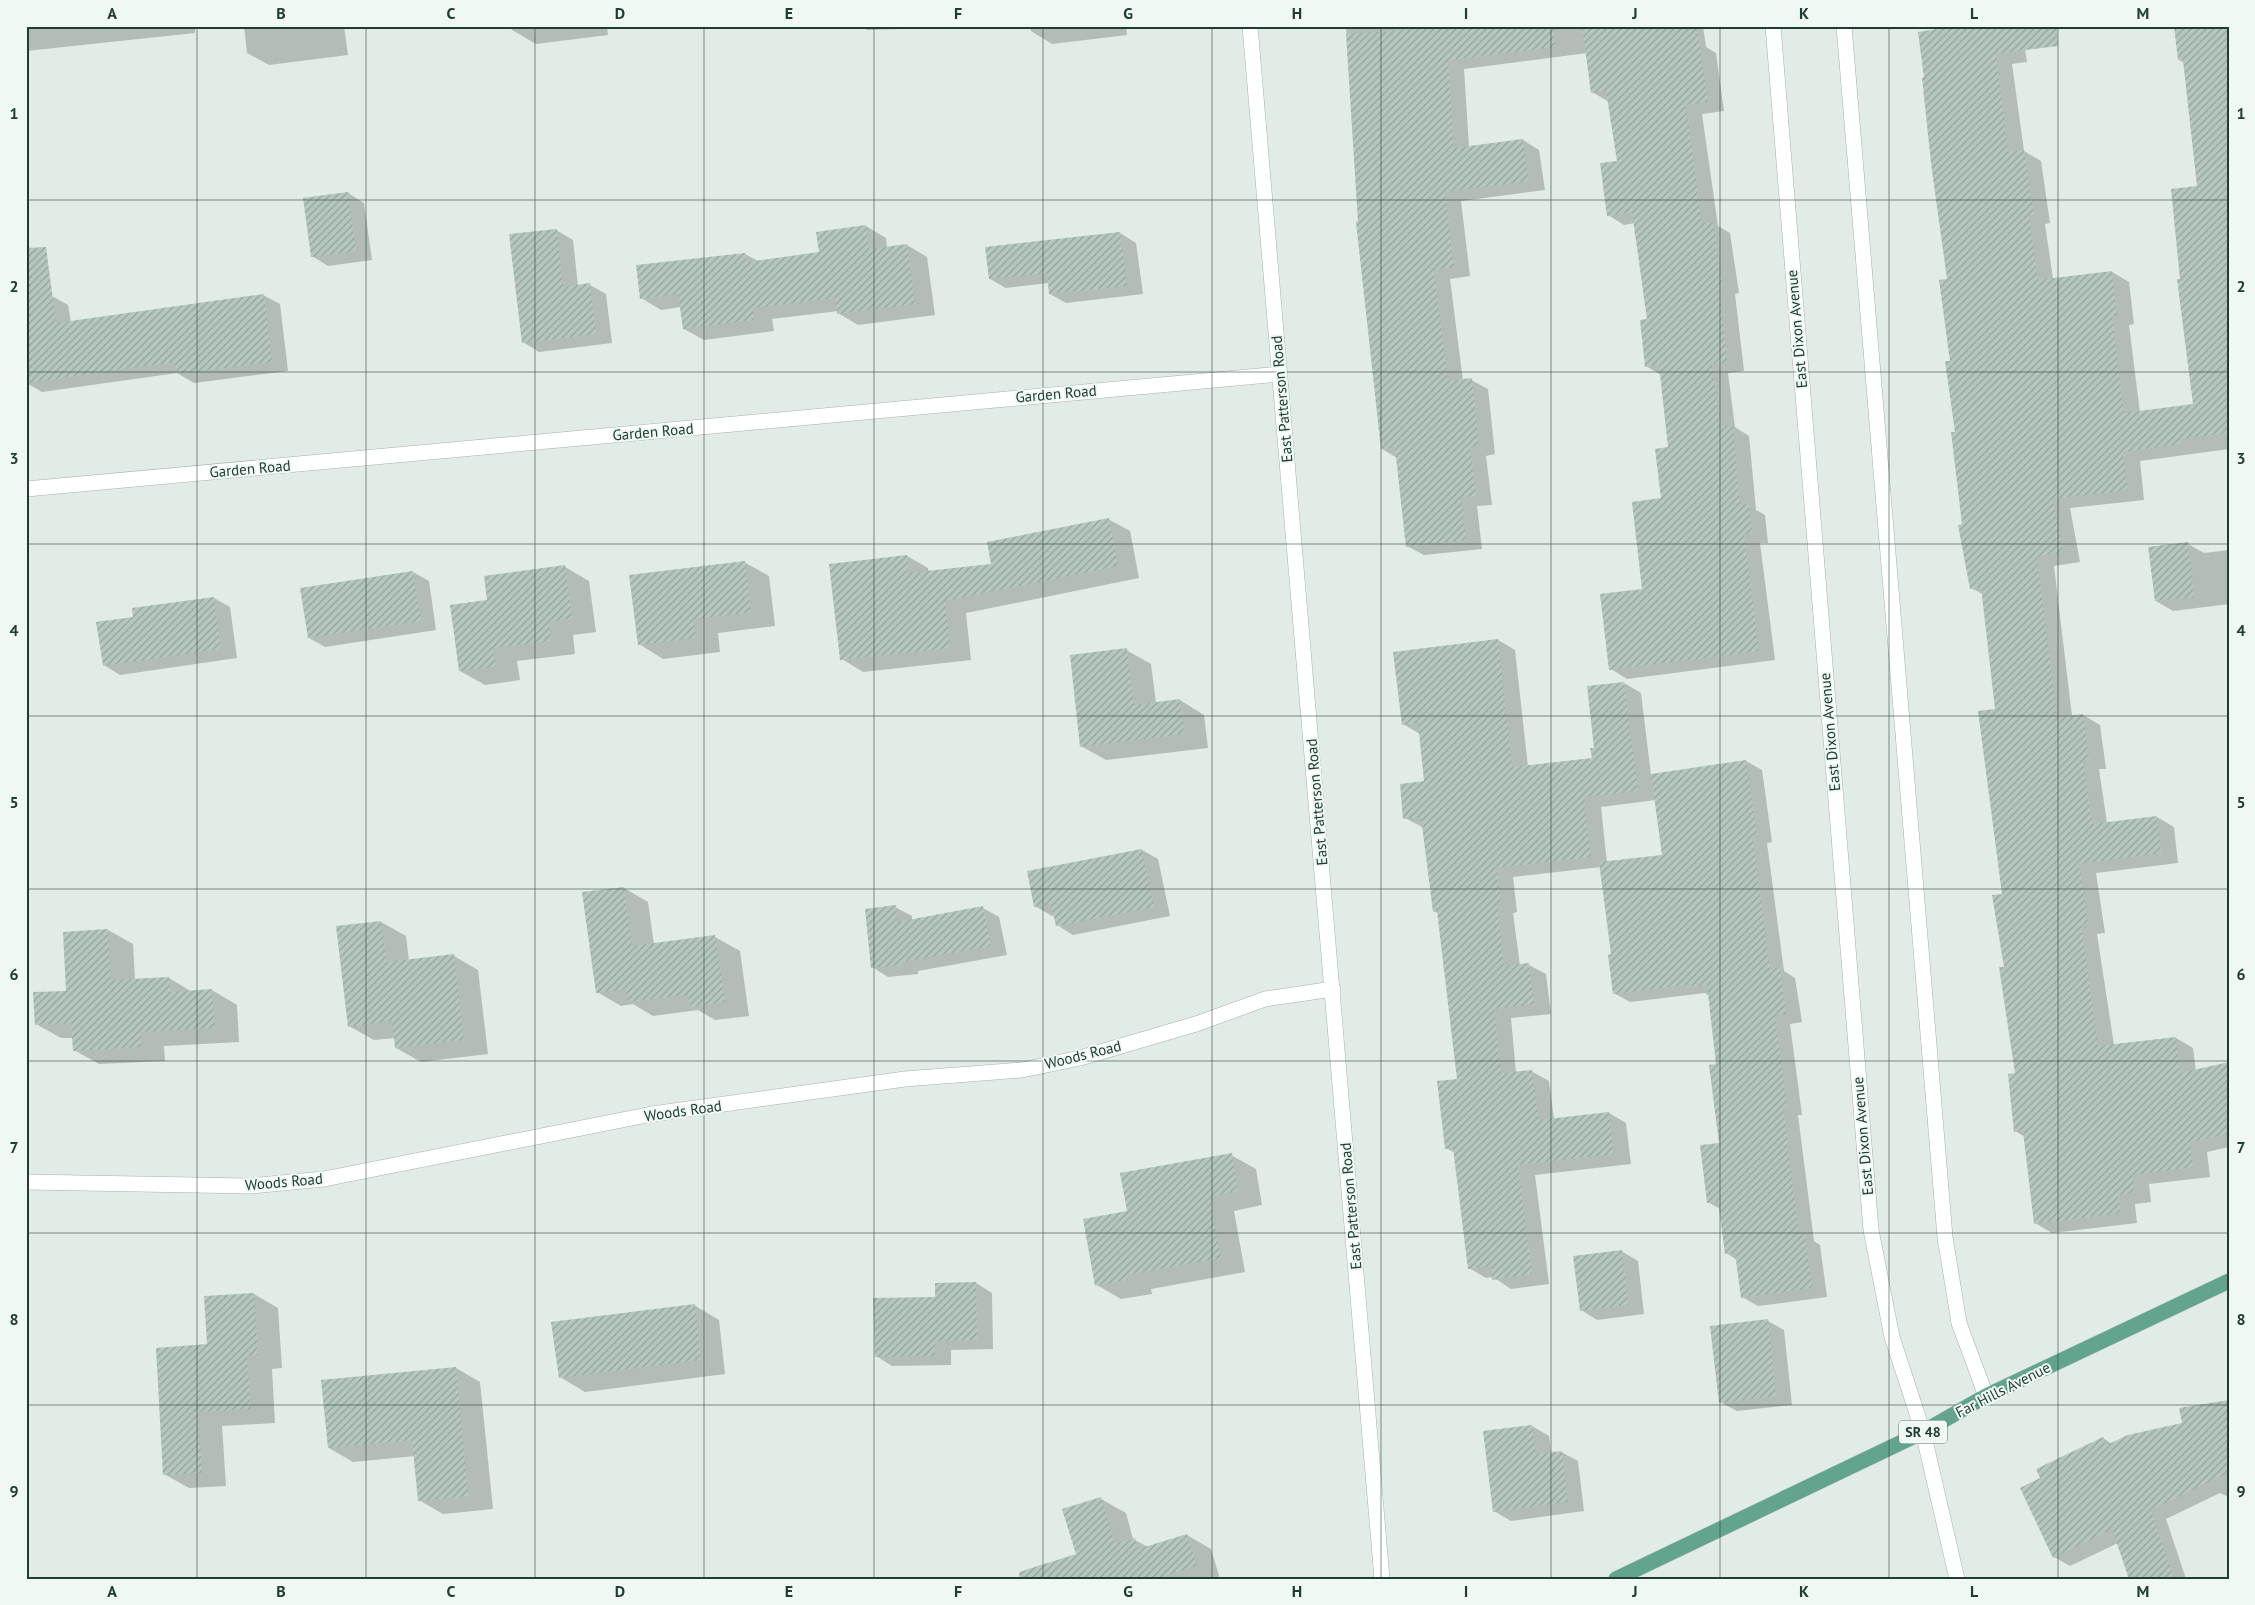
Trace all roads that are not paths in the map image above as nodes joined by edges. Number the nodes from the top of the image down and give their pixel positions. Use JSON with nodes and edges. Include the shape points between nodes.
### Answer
{"nodes":[{"id":1,"x":1250,"y":26,"type":"edge"},
{"id":2,"x":1772,"y":26,"type":"edge"},
{"id":3,"x":1844,"y":26,"type":"edge"},
{"id":4,"x":1280,"y":374,"type":"junction"},
{"id":5,"x":26,"y":489,"type":"edge"},
{"id":6,"x":1333,"y":989,"type":"junction"},
{"id":7,"x":26,"y":1182,"type":"edge"},
{"id":8,"x":2229,"y":1280,"type":"edge"},
{"id":9,"x":1986,"y":1396,"type":"junction"},
{"id":10,"x":1923,"y":1432,"type":"junction"},
{"id":11,"x":1382,"y":1579,"type":"edge"},
{"id":12,"x":1616,"y":1579,"type":"edge"},
{"id":13,"x":1957,"y":1579,"type":"edge"}],
"edges":[{"from":1,"to":4,"type":"street","name":"East Patterson Road"},
{"from":2,"to":10,"type":"street","name":"East Dixon Avenue","via":[[1871,1230],[1892,1337]]},
{"from":3,"to":9,"type":"street","via":[[1945,1237],[1959,1323]]},
{"from":4,"to":5,"type":"street","name":"Garden Road"},
{"from":4,"to":6,"type":"street","name":"East Patterson Road"},
{"from":6,"to":7,"type":"street","name":"Woods Road","via":[[1266,999],[1196,1024],[1080,1058],[1022,1070],[905,1079],[652,1114],[324,1178],[250,1186]]},
{"from":6,"to":11,"type":"street","name":"East Patterson Road"},
{"from":8,"to":9,"type":"main road","name":"Far Hills Avenue","number":"SR 48"},
{"from":9,"to":10,"type":"main road","name":"Far Hills Avenue","number":"SR 48"},
{"from":10,"to":12,"type":"main road","name":"Far Hills Avenue","number":"SR 48"},
{"from":10,"to":13,"type":"street","name":"East Dixon Avenue"}]}
